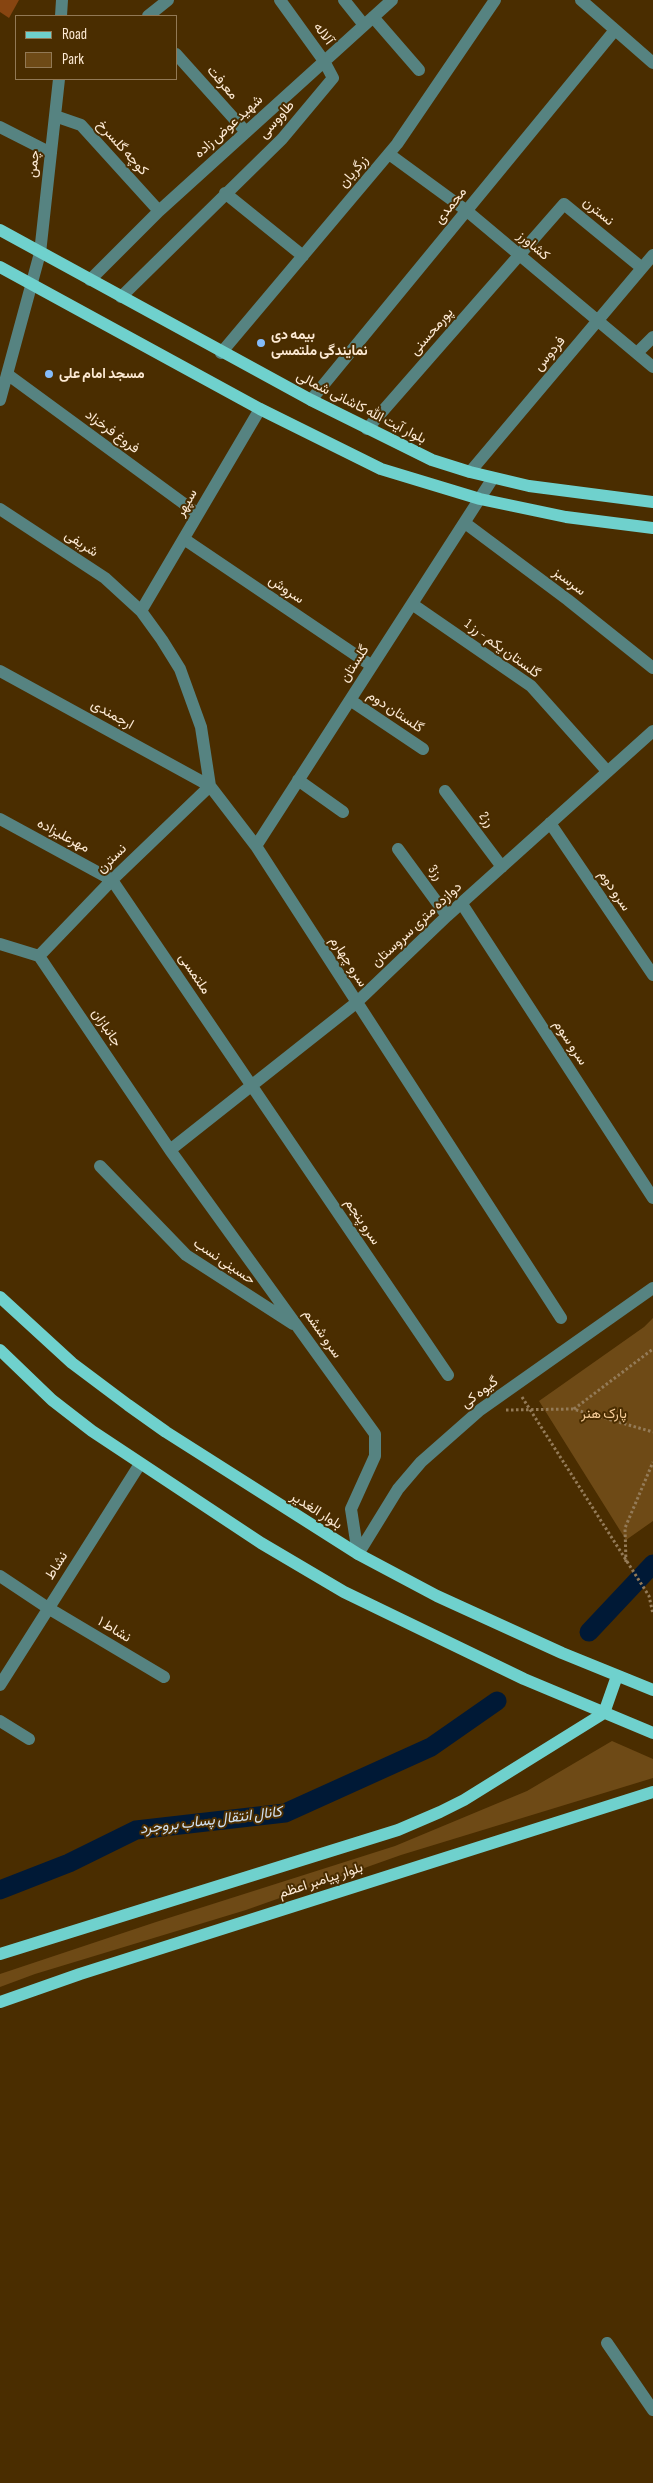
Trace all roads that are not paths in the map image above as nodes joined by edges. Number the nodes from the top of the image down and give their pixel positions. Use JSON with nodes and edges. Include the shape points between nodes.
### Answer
{"nodes":[{"id":1,"x":62,"y":0,"type":"edge"},
{"id":2,"x":168,"y":0,"type":"edge"},
{"id":3,"x":280,"y":0,"type":"edge"},
{"id":4,"x":344,"y":0,"type":"edge"},
{"id":5,"x":392,"y":0,"type":"edge"},
{"id":6,"x":495,"y":0,"type":"edge"},
{"id":7,"x":581,"y":0,"type":"edge"},
{"id":8,"x":61,"y":15,"type":"edge"},
{"id":9,"x":149,"y":15,"type":"edge"},
{"id":10,"x":368,"y":21,"type":"junction"},
{"id":11,"x":615,"y":30,"type":"junction"},
{"id":12,"x":178,"y":56,"type":"edge"},
{"id":13,"x":324,"y":61,"type":"junction"},
{"id":14,"x":653,"y":62,"type":"edge"},
{"id":15,"x":419,"y":70,"type":"dead end"},
{"id":16,"x":58,"y":83,"type":"edge"},
{"id":17,"x":55,"y":116,"type":"junction"},
{"id":18,"x":0,"y":127,"type":"edge"},
{"id":19,"x":246,"y":132,"type":"junction"},
{"id":20,"x":51,"y":153,"type":"junction"},
{"id":21,"x":389,"y":154,"type":"junction"},
{"id":22,"x":225,"y":193,"type":"junction"},
{"id":23,"x":159,"y":211,"type":"junction"},
{"id":24,"x":467,"y":211,"type":"junction"},
{"id":25,"x":0,"y":230,"type":"edge"},
{"id":26,"x":40,"y":253,"type":"junction"},
{"id":27,"x":519,"y":254,"type":"junction"},
{"id":28,"x":653,"y":255,"type":"edge"},
{"id":29,"x":303,"y":256,"type":"junction"},
{"id":30,"x":0,"y":267,"type":"edge"},
{"id":31,"x":642,"y":268,"type":"junction"},
{"id":32,"x":90,"y":280,"type":"junction"},
{"id":33,"x":32,"y":284,"type":"junction"},
{"id":34,"x":121,"y":297,"type":"junction"},
{"id":35,"x":597,"y":321,"type":"junction"},
{"id":36,"x":653,"y":336,"type":"edge"},
{"id":37,"x":221,"y":353,"type":"junction"},
{"id":38,"x":637,"y":353,"type":"junction"},
{"id":39,"x":6,"y":358,"type":"edge"},
{"id":40,"x":653,"y":367,"type":"edge"},
{"id":41,"x":7,"y":374,"type":"junction"},
{"id":42,"x":0,"y":400,"type":"edge"},
{"id":43,"x":311,"y":400,"type":"junction"},
{"id":44,"x":260,"y":410,"type":"junction"},
{"id":45,"x":367,"y":429,"type":"junction"},
{"id":46,"x":470,"y":472,"type":"junction"},
{"id":47,"x":493,"y":478,"type":"junction"},
{"id":48,"x":480,"y":499,"type":"junction"},
{"id":49,"x":653,"y":502,"type":"edge"},
{"id":50,"x":0,"y":509,"type":"edge"},
{"id":51,"x":198,"y":514,"type":"junction"},
{"id":52,"x":465,"y":524,"type":"junction"},
{"id":53,"x":653,"y":528,"type":"edge"},
{"id":54,"x":184,"y":539,"type":"junction"},
{"id":55,"x":412,"y":604,"type":"junction"},
{"id":56,"x":141,"y":612,"type":"junction"},
{"id":57,"x":372,"y":666,"type":"junction"},
{"id":58,"x":653,"y":668,"type":"edge"},
{"id":59,"x":0,"y":671,"type":"edge"},
{"id":60,"x":350,"y":700,"type":"junction"},
{"id":61,"x":653,"y":731,"type":"edge"},
{"id":62,"x":423,"y":749,"type":"dead end"},
{"id":63,"x":607,"y":771,"type":"junction"},
{"id":64,"x":298,"y":780,"type":"junction"},
{"id":65,"x":210,"y":786,"type":"junction"},
{"id":66,"x":445,"y":791,"type":"dead end"},
{"id":67,"x":344,"y":812,"type":"dead end"},
{"id":68,"x":0,"y":819,"type":"edge"},
{"id":69,"x":550,"y":823,"type":"junction"},
{"id":70,"x":256,"y":846,"type":"junction"},
{"id":71,"x":398,"y":849,"type":"dead end"},
{"id":72,"x":502,"y":867,"type":"junction"},
{"id":73,"x":112,"y":880,"type":"junction"},
{"id":74,"x":462,"y":904,"type":"junction"},
{"id":75,"x":447,"y":916,"type":"junction"},
{"id":76,"x":0,"y":944,"type":"edge"},
{"id":77,"x":39,"y":956,"type":"junction"},
{"id":78,"x":653,"y":975,"type":"edge"},
{"id":79,"x":356,"y":1002,"type":"junction"},
{"id":80,"x":251,"y":1085,"type":"junction"},
{"id":81,"x":170,"y":1150,"type":"junction"},
{"id":82,"x":100,"y":1166,"type":"dead end"},
{"id":83,"x":653,"y":1198,"type":"edge"},
{"id":84,"x":653,"y":1288,"type":"edge"},
{"id":85,"x":0,"y":1297,"type":"edge"},
{"id":86,"x":560,"y":1318,"type":"dead end"},
{"id":87,"x":300,"y":1328,"type":"junction"},
{"id":88,"x":0,"y":1350,"type":"edge"},
{"id":89,"x":448,"y":1375,"type":"dead end"},
{"id":90,"x":140,"y":1464,"type":"junction"},
{"id":91,"x":358,"y":1554,"type":"junction"},
{"id":92,"x":0,"y":1576,"type":"edge"},
{"id":93,"x":48,"y":1608,"type":"junction"},
{"id":94,"x":617,"y":1676,"type":"junction"},
{"id":95,"x":164,"y":1677,"type":"dead end"},
{"id":96,"x":0,"y":1685,"type":"edge"},
{"id":97,"x":653,"y":1690,"type":"edge"},
{"id":98,"x":604,"y":1713,"type":"junction"},
{"id":99,"x":0,"y":1720,"type":"edge"},
{"id":100,"x":653,"y":1733,"type":"edge"},
{"id":101,"x":29,"y":1739,"type":"dead end"},
{"id":102,"x":653,"y":1792,"type":"edge"},
{"id":103,"x":0,"y":1954,"type":"edge"},
{"id":104,"x":0,"y":2002,"type":"edge"},
{"id":105,"x":607,"y":2343,"type":"dead end"},
{"id":106,"x":653,"y":2410,"type":"edge"}],
"edges":[{"from":1,"to":8,"type":"street"},
{"from":2,"to":9,"type":"street"},
{"from":3,"to":13,"type":"street","name":"آلاله"},
{"from":4,"to":10,"type":"street"},
{"from":5,"to":10,"type":"street","name":"شهید عوض زاده"},
{"from":6,"to":21,"type":"street","name":"زرگریان"},
{"from":7,"to":11,"type":"street"},
{"from":10,"to":13,"type":"street","name":"شهید عوض زاده"},
{"from":10,"to":15,"type":"street"},
{"from":11,"to":14,"type":"street"},
{"from":11,"to":24,"type":"street","name":"محمدی"},
{"from":12,"to":19,"type":"street","name":"معرفت"},
{"from":13,"to":19,"type":"street","name":"شهید عوض زاده"},
{"from":13,"to":22,"type":"street","name":"طاووسی","via":[[333,78],[282,139]]},
{"from":16,"to":17,"type":"street","name":"چمن"},
{"from":17,"to":20,"type":"street","name":"چمن"},
{"from":17,"to":23,"type":"street","name":"کوچه گلسرخ","via":[[81,125]]},
{"from":18,"to":20,"type":"street"},
{"from":19,"to":23,"type":"street","name":"شهید عوض زاده"},
{"from":20,"to":26,"type":"street","name":"چمن"},
{"from":21,"to":24,"type":"street","name":"کشاورز"},
{"from":21,"to":29,"type":"street","name":"زرگریان"},
{"from":22,"to":29,"type":"street"},
{"from":22,"to":34,"type":"street","name":"طاووسی"},
{"from":23,"to":32,"type":"street","name":"شهید عوض زاده"},
{"from":24,"to":27,"type":"street","name":"کشاورز"},
{"from":24,"to":43,"type":"street","name":"محمدی"},
{"from":25,"to":26,"type":"main road","name":"بلوار آیت الله کاشانی شمالی"},
{"from":26,"to":32,"type":"main road","name":"بلوار آیت الله کاشانی شمالی"},
{"from":26,"to":33,"type":"street","name":"چمن"},
{"from":27,"to":31,"type":"street","name":"نسترن","via":[[564,204]]},
{"from":27,"to":35,"type":"street","name":"کشاورز"},
{"from":27,"to":45,"type":"street","name":"پورمحسنی"},
{"from":28,"to":31,"type":"street","name":"فردوس"},
{"from":29,"to":37,"type":"street","name":"زرگریان"},
{"from":30,"to":33,"type":"main road"},
{"from":31,"to":35,"type":"street","name":"فردوس"},
{"from":32,"to":34,"type":"main road","name":"بلوار آیت الله کاشانی شمالی"},
{"from":33,"to":39,"type":"street","name":"چمن"},
{"from":33,"to":44,"type":"main road"},
{"from":34,"to":37,"type":"main road","name":"بلوار آیت الله کاشانی شمالی"},
{"from":35,"to":38,"type":"street","name":"کشاورز"},
{"from":35,"to":46,"type":"street","name":"فردوس"},
{"from":36,"to":38,"type":"street"},
{"from":37,"to":43,"type":"main road","name":"بلوار آیت الله کاشانی شمالی"},
{"from":38,"to":40,"type":"street","name":"کشاورز"},
{"from":39,"to":41,"type":"street","name":"چمن"},
{"from":41,"to":42,"type":"street","name":"چمن"},
{"from":41,"to":51,"type":"street","name":"فروغ فرخزاد"},
{"from":43,"to":45,"type":"main road","name":"بلوار آیت الله کاشانی شمالی"},
{"from":44,"to":48,"type":"main road","via":[[381,468]]},
{"from":44,"to":51,"type":"street","name":"سپهر"},
{"from":45,"to":46,"type":"main road","name":"بلوار آیت الله کاشانی شمالی","via":[[432,460]]},
{"from":46,"to":47,"type":"main road","name":"بلوار آیت الله کاشانی شمالی"},
{"from":47,"to":48,"type":"street","name":"گلستان"},
{"from":47,"to":49,"type":"main road","name":"بلوار آیت الله کاشانی شمالی","via":[[572,493]]},
{"from":48,"to":52,"type":"street","name":"گلستان"},
{"from":48,"to":53,"type":"main road","via":[[566,517]]},
{"from":50,"to":56,"type":"street","name":"شریفی","via":[[105,578]]},
{"from":51,"to":54,"type":"street","name":"سپهر"},
{"from":52,"to":55,"type":"street","name":"گلستان"},
{"from":52,"to":58,"type":"street","name":"سرسبز"},
{"from":54,"to":56,"type":"street","name":"سپهر"},
{"from":54,"to":57,"type":"street","name":"سروش"},
{"from":55,"to":57,"type":"street","name":"گلستان"},
{"from":55,"to":63,"type":"street","name":"گلستان یکم - رز 1","via":[[531,686]]},
{"from":56,"to":65,"type":"street","name":"سرو چهارم","via":[[180,669],[202,727]]},
{"from":57,"to":60,"type":"street","name":"گلستان"},
{"from":59,"to":65,"type":"street","name":"ارجمندی"},
{"from":60,"to":62,"type":"street","name":"گلستان دوم"},
{"from":60,"to":64,"type":"street","name":"گلستان"},
{"from":61,"to":63,"type":"street","name":"دوازده متری سروستان"},
{"from":63,"to":69,"type":"street","name":"دوازده متری سروستان"},
{"from":64,"to":67,"type":"street"},
{"from":64,"to":70,"type":"street","name":"گلستان"},
{"from":65,"to":70,"type":"street","name":"سرو چهارم"},
{"from":65,"to":73,"type":"street","name":"نسترن"},
{"from":66,"to":72,"type":"street","name":"رز2"},
{"from":68,"to":73,"type":"street","name":"مهرعلیزاده"},
{"from":69,"to":72,"type":"street","name":"دوازده متری سروستان"},
{"from":69,"to":78,"type":"street","name":"سرو دوم"},
{"from":70,"to":79,"type":"street","name":"سرو چهارم"},
{"from":71,"to":75,"type":"street","name":"رز3"},
{"from":72,"to":74,"type":"street","name":"دوازده متری سروستان"},
{"from":73,"to":77,"type":"street","name":"نسترن"},
{"from":73,"to":80,"type":"street","name":"ملتمسی"},
{"from":74,"to":75,"type":"street","name":"دوازده متری سروستان"},
{"from":74,"to":83,"type":"street","name":"سرو سوم"},
{"from":75,"to":79,"type":"street","name":"دوازده متری سروستان"},
{"from":76,"to":77,"type":"street"},
{"from":77,"to":81,"type":"street","name":"جانبازان"},
{"from":79,"to":80,"type":"street","name":"دوازده متری سروستان"},
{"from":79,"to":86,"type":"street","name":"سرو چهارم"},
{"from":80,"to":81,"type":"street","name":"دوازده متری سروستان"},
{"from":80,"to":89,"type":"street","name":"سرو پنجم"},
{"from":81,"to":87,"type":"street","name":"سرو ششم"},
{"from":82,"to":87,"type":"street","name":"حسینی نسب","via":[[186,1255]]},
{"from":84,"to":91,"type":"street","name":"گیوه کی","via":[[480,1410],[421,1462],[398,1489]]},
{"from":85,"to":91,"type":"main road","name":"بلوار الغدیر","via":[[72,1363],[128,1406]]},
{"from":87,"to":91,"type":"street","name":"سرو ششم","via":[[375,1434],[375,1456],[351,1509]]},
{"from":88,"to":90,"type":"main road","via":[[52,1400]]},
{"from":90,"to":93,"type":"street","name":"نشاط"},
{"from":90,"to":98,"type":"main road","via":[[261,1543],[344,1592],[463,1651]]},
{"from":91,"to":94,"type":"main road","name":"بلوار الغدیر","via":[[437,1596]]},
{"from":92,"to":93,"type":"street","name":"نشاط ۱"},
{"from":93,"to":95,"type":"street","name":"نشاط ۱"},
{"from":93,"to":96,"type":"street","name":"نشاط"},
{"from":94,"to":97,"type":"main road","name":"بلوار الغدیر"},
{"from":94,"to":98,"type":"main road"},
{"from":98,"to":100,"type":"main road"},
{"from":98,"to":103,"type":"main road","name":"بلوار پیامبر اعظم","via":[[464,1800],[398,1830]]},
{"from":99,"to":101,"type":"street"},
{"from":102,"to":104,"type":"main road","name":"بلوار پیامبر اعظم"},
{"from":105,"to":106,"type":"street"}]}
